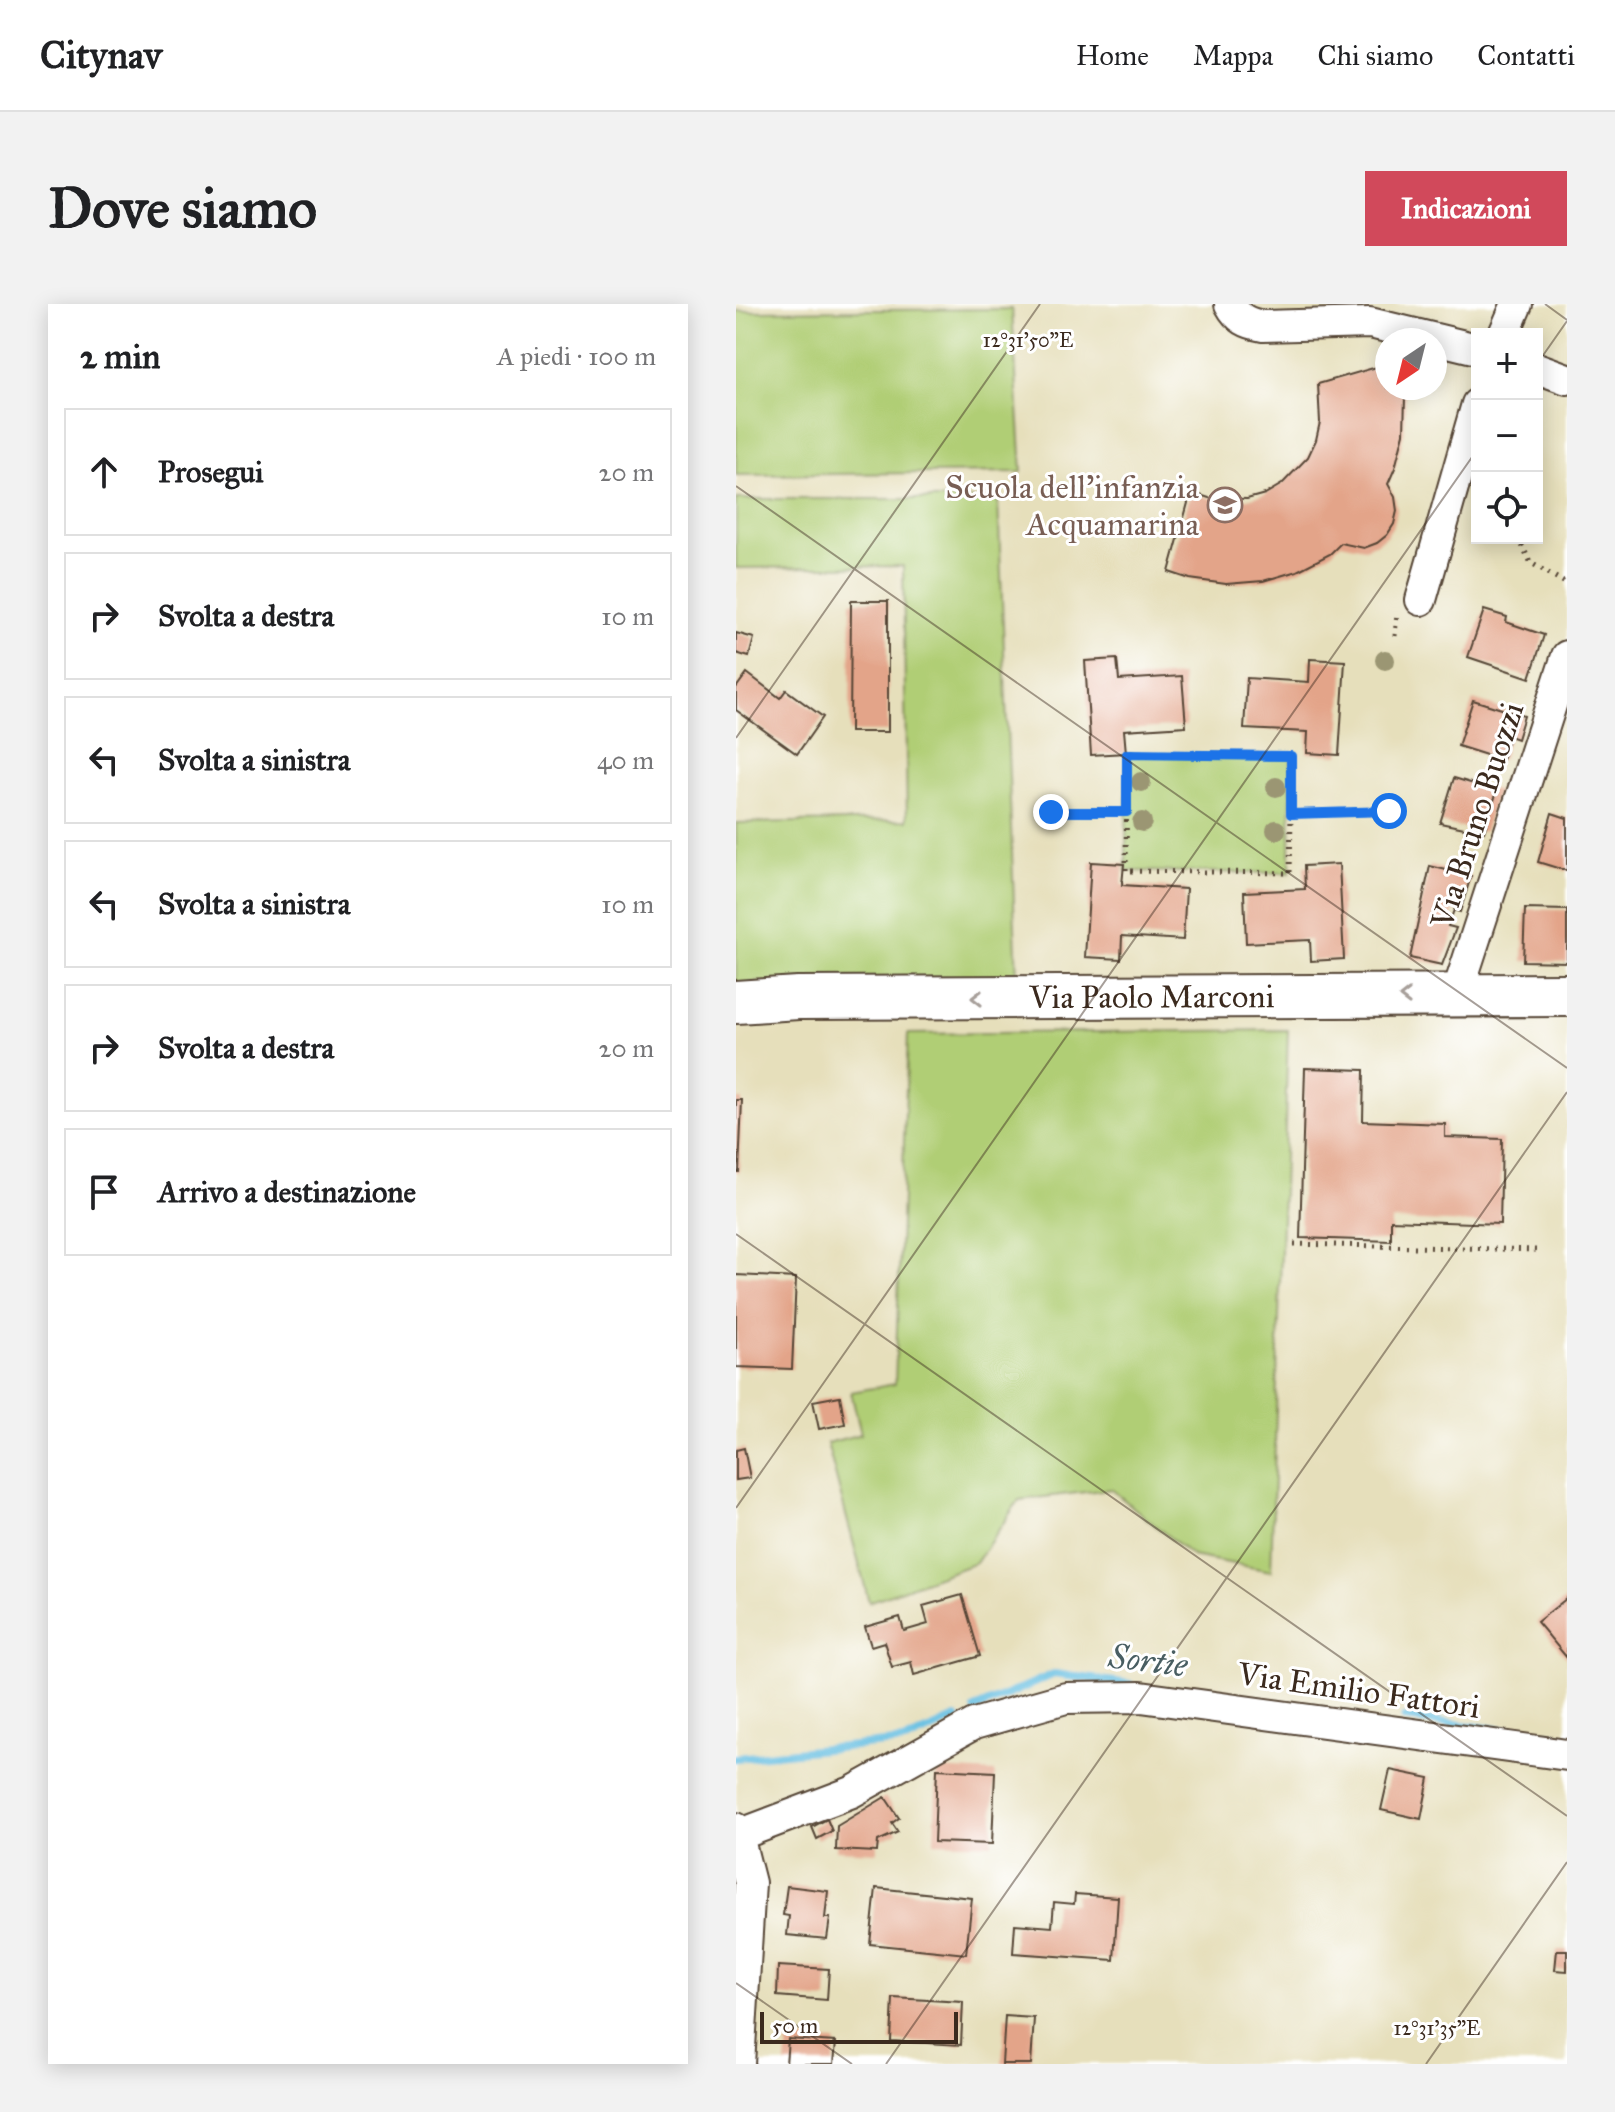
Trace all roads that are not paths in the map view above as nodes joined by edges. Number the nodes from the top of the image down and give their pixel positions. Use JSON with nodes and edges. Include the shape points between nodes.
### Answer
{"nodes":[{"id":1,"x":1230,"y":304,"type":"edge"},
{"id":2,"x":1517,"y":304,"type":"edge"},
{"id":3,"x":1507,"y":328,"type":"edge"},
{"id":4,"x":1471,"y":348,"type":"edge"},
{"id":5,"x":1543,"y":370,"type":"edge"},
{"id":6,"x":1567,"y":379,"type":"edge"},
{"id":7,"x":1471,"y":425,"type":"edge"},
{"id":8,"x":1421,"y":600,"type":"dead end"},
{"id":9,"x":1567,"y":656,"type":"edge"},
{"id":10,"x":1567,"y":995,"type":"edge"},
{"id":11,"x":1456,"y":997,"type":"junction"},
{"id":12,"x":736,"y":1002,"type":"edge"},
{"id":13,"x":1567,"y":1755,"type":"edge"},
{"id":14,"x":737,"y":1833,"type":"edge"},
{"id":15,"x":739,"y":2064,"type":"edge"}],
"edges":[{"from":1,"to":4,"type":"street","via":[[1251,324],[1370,323]]},
{"from":2,"to":3,"type":"street"},
{"from":5,"to":6,"type":"street"},
{"from":7,"to":8,"type":"street"},
{"from":9,"to":11,"type":"street","name":"Via Bruno Buozzi"},
{"from":10,"to":11,"type":"street","name":"Via Paolo Marconi"},
{"from":11,"to":12,"type":"street","name":"Via Paolo Marconi","one_way":true},
{"from":13,"to":14,"type":"street","name":"Via Emilio Fattori","via":[[1141,1697],[1066,1698],[974,1724],[852,1792]]},
{"from":14,"to":15,"type":"street","via":[[750,1883]]}]}
